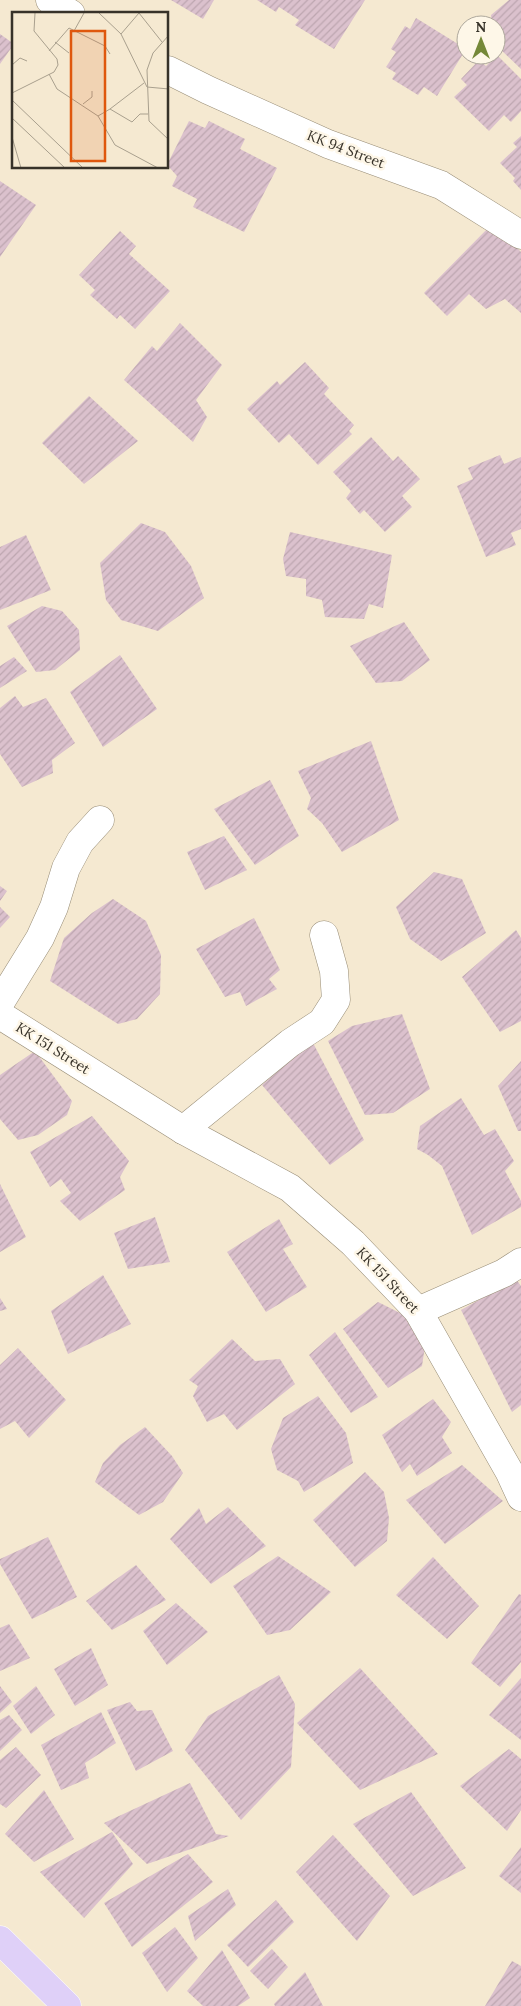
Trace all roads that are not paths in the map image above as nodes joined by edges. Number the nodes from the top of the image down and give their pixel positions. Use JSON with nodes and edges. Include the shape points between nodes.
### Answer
{"nodes":[{"id":1,"x":50,"y":0,"type":"edge"},
{"id":2,"x":68,"y":12,"type":"edge"},
{"id":3,"x":169,"y":70,"type":"edge"},
{"id":4,"x":521,"y":235,"type":"edge"},
{"id":5,"x":100,"y":820,"type":"dead end"},
{"id":6,"x":324,"y":934,"type":"dead end"},
{"id":7,"x":0,"y":1004,"type":"edge"},
{"id":8,"x":0,"y":1015,"type":"edge"},
{"id":9,"x":183,"y":1130,"type":"junction"},
{"id":10,"x":521,"y":1262,"type":"edge"},
{"id":11,"x":418,"y":1311,"type":"junction"},
{"id":12,"x":521,"y":1498,"type":"edge"},
{"id":13,"x":0,"y":1940,"type":"edge"},
{"id":14,"x":67,"y":2006,"type":"edge"}],
"edges":[{"from":1,"to":2,"type":"street"},
{"from":3,"to":4,"type":"street","name":"KK 94 Street","via":[[328,144],[441,185]]},
{"from":5,"to":7,"type":"street","via":[[80,842],[66,868],[40,938]]},
{"from":6,"to":9,"type":"street","via":[[334,971],[336,1000],[322,1022],[290,1043]]},
{"from":8,"to":9,"type":"street","name":"KK 151 Street"},
{"from":9,"to":11,"type":"street","name":"KK 151 Street","via":[[290,1188],[353,1243]]},
{"from":10,"to":11,"type":"street"},
{"from":11,"to":12,"type":"street","name":"KK 151 Street"},
{"from":13,"to":14,"type":"main road"}]}
